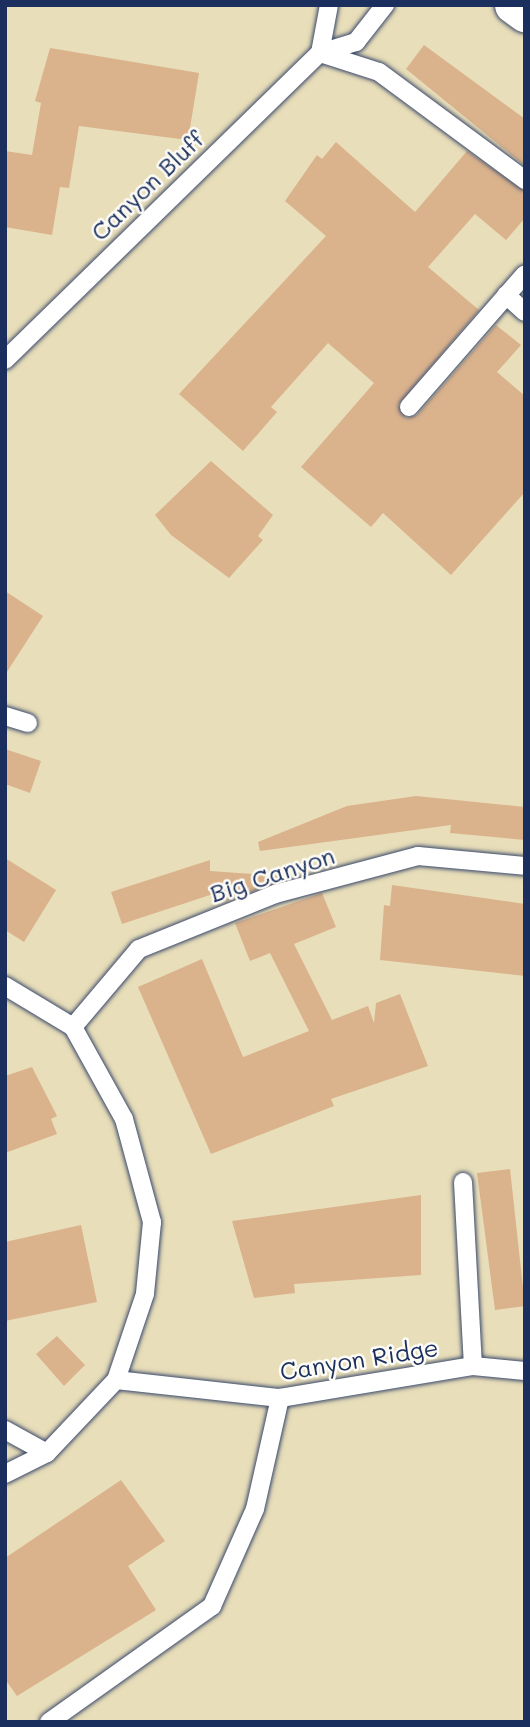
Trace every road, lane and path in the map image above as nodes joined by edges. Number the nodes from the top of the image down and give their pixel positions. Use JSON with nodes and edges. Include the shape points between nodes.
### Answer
{"nodes":[{"id":1,"x":329,"y":5,"type":"edge"},
{"id":2,"x":385,"y":5,"type":"edge"},
{"id":3,"x":514,"y":5,"type":"edge"},
{"id":4,"x":525,"y":13,"type":"edge"},
{"id":5,"x":320,"y":53,"type":"junction"},
{"id":6,"x":525,"y":180,"type":"edge"},
{"id":7,"x":525,"y":274,"type":"edge"},
{"id":8,"x":506,"y":295,"type":"junction"},
{"id":9,"x":525,"y":312,"type":"edge"},
{"id":10,"x":7,"y":355,"type":"edge"},
{"id":11,"x":409,"y":407,"type":"dead end"},
{"id":12,"x":5,"y":716,"type":"edge"},
{"id":13,"x":28,"y":723,"type":"dead end"},
{"id":14,"x":525,"y":866,"type":"edge"},
{"id":15,"x":8,"y":990,"type":"edge"},
{"id":16,"x":73,"y":1027,"type":"junction"},
{"id":17,"x":463,"y":1182,"type":"dead end"},
{"id":18,"x":473,"y":1366,"type":"junction"},
{"id":19,"x":525,"y":1371,"type":"edge"},
{"id":20,"x":116,"y":1380,"type":"junction"},
{"id":21,"x":280,"y":1398,"type":"junction"},
{"id":22,"x":5,"y":1430,"type":"edge"},
{"id":23,"x":47,"y":1453,"type":"junction"},
{"id":24,"x":5,"y":1474,"type":"edge"},
{"id":25,"x":49,"y":1722,"type":"edge"}],
"edges":[{"from":1,"to":5,"type":"lane"},
{"from":2,"to":5,"type":"lane","name":"Canyon Bluff","via":[[356,42]]},
{"from":3,"to":4,"type":"main road"},
{"from":5,"to":6,"type":"lane","via":[[379,72]]},
{"from":5,"to":10,"type":"lane","name":"Canyon Bluff"},
{"from":7,"to":8,"type":"lane"},
{"from":8,"to":9,"type":"lane"},
{"from":8,"to":11,"type":"lane"},
{"from":12,"to":13,"type":"lane"},
{"from":14,"to":16,"type":"lane","name":"Big Canyon","via":[[418,856],[275,894],[139,949]]},
{"from":15,"to":16,"type":"lane"},
{"from":16,"to":20,"type":"lane","via":[[124,1119],[152,1222],[145,1294]]},
{"from":17,"to":18,"type":"lane"},
{"from":18,"to":19,"type":"lane","name":"Canyon Ridge"},
{"from":18,"to":21,"type":"lane","name":"Canyon Ridge"},
{"from":20,"to":21,"type":"lane","name":"Canyon Ridge"},
{"from":20,"to":23,"type":"lane"},
{"from":21,"to":25,"type":"lane","via":[[255,1509],[212,1606]]},
{"from":22,"to":23,"type":"lane"},
{"from":23,"to":24,"type":"lane"}]}
